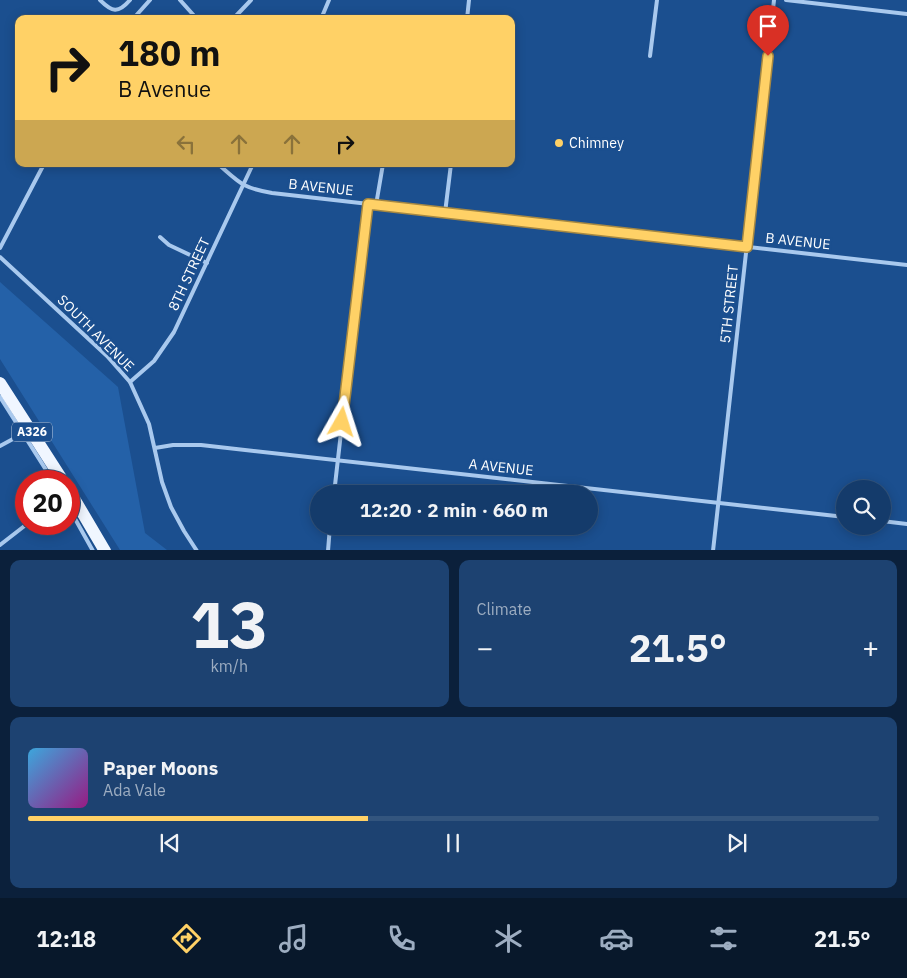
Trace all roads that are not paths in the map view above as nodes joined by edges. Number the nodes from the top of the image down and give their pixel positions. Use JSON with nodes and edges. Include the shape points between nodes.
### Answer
{"nodes":[{"id":1,"x":100,"y":0,"type":"edge"},
{"id":2,"x":130,"y":0,"type":"edge"},
{"id":3,"x":150,"y":0,"type":"edge"},
{"id":4,"x":180,"y":0,"type":"edge"},
{"id":5,"x":252,"y":0,"type":"edge"},
{"id":6,"x":329,"y":0,"type":"edge"},
{"id":7,"x":469,"y":0,"type":"edge"},
{"id":8,"x":657,"y":0,"type":"edge"},
{"id":9,"x":774,"y":0,"type":"edge"},
{"id":10,"x":786,"y":0,"type":"edge"},
{"id":11,"x":907,"y":14,"type":"edge"},
{"id":12,"x":137,"y":15,"type":"edge"},
{"id":13,"x":193,"y":15,"type":"edge"},
{"id":14,"x":237,"y":15,"type":"edge"},
{"id":15,"x":323,"y":15,"type":"edge"},
{"id":16,"x":467,"y":15,"type":"edge"},
{"id":17,"x":650,"y":56,"type":"dead end"},
{"id":18,"x":42,"y":167,"type":"edge"},
{"id":19,"x":221,"y":167,"type":"edge"},
{"id":20,"x":251,"y":167,"type":"edge"},
{"id":21,"x":382,"y":167,"type":"edge"},
{"id":22,"x":451,"y":167,"type":"edge"},
{"id":23,"x":242,"y":186,"type":"junction"},
{"id":24,"x":368,"y":204,"type":"junction"},
{"id":25,"x":376,"y":205,"type":"junction"},
{"id":26,"x":445,"y":213,"type":"junction"},
{"id":27,"x":160,"y":237,"type":"dead end"},
{"id":28,"x":747,"y":247,"type":"junction"},
{"id":29,"x":0,"y":248,"type":"edge"},
{"id":30,"x":0,"y":257,"type":"edge"},
{"id":31,"x":207,"y":262,"type":"junction"},
{"id":32,"x":907,"y":265,"type":"edge"},
{"id":33,"x":130,"y":382,"type":"junction"},
{"id":34,"x":0,"y":383,"type":"edge"},
{"id":35,"x":0,"y":397,"type":"edge"},
{"id":36,"x":24,"y":433,"type":"junction"},
{"id":37,"x":0,"y":446,"type":"edge"},
{"id":38,"x":155,"y":448,"type":"junction"},
{"id":39,"x":337,"y":459,"type":"junction"},
{"id":40,"x":46,"y":470,"type":"edge"},
{"id":41,"x":56,"y":470,"type":"edge"},
{"id":42,"x":335,"y":485,"type":"edge"},
{"id":43,"x":718,"y":503,"type":"junction"},
{"id":44,"x":80,"y":508,"type":"edge"},
{"id":45,"x":836,"y":516,"type":"edge"},
{"id":46,"x":891,"y":522,"type":"edge"},
{"id":47,"x":907,"y":524,"type":"edge"},
{"id":48,"x":80,"y":527,"type":"edge"},
{"id":49,"x":15,"y":534,"type":"edge"},
{"id":50,"x":329,"y":535,"type":"edge"},
{"id":51,"x":0,"y":545,"type":"edge"},
{"id":52,"x":93,"y":550,"type":"edge"},
{"id":53,"x":105,"y":550,"type":"edge"},
{"id":54,"x":197,"y":550,"type":"edge"},
{"id":55,"x":328,"y":550,"type":"edge"},
{"id":56,"x":713,"y":550,"type":"edge"}],
"edges":[{"from":1,"to":2,"type":"lane","via":[[111,10],[116,10]]},
{"from":3,"to":12,"type":"lane"},
{"from":4,"to":13,"type":"lane"},
{"from":5,"to":14,"type":"lane"},
{"from":6,"to":15,"type":"lane"},
{"from":7,"to":16,"type":"lane"},
{"from":8,"to":17,"type":"lane"},
{"from":9,"to":28,"type":"lane","name":"5TH STREET"},
{"from":10,"to":11,"type":"lane"},
{"from":18,"to":29,"type":"lane"},
{"from":19,"to":23,"type":"lane","name":"B AVENUE"},
{"from":20,"to":23,"type":"lane","name":"8TH STREET"},
{"from":21,"to":25,"type":"lane"},
{"from":22,"to":26,"type":"lane"},
{"from":23,"to":24,"type":"lane","name":"B AVENUE","via":[[272,193]]},
{"from":23,"to":31,"type":"lane","name":"8TH STREET"},
{"from":24,"to":25,"type":"lane","name":"B AVENUE"},
{"from":24,"to":39,"type":"lane"},
{"from":25,"to":26,"type":"lane","name":"B AVENUE"},
{"from":26,"to":28,"type":"lane","name":"B AVENUE"},
{"from":27,"to":31,"type":"lane","via":[[169,245]]},
{"from":28,"to":32,"type":"lane","name":"B AVENUE"},
{"from":28,"to":43,"type":"lane","name":"5TH STREET"},
{"from":30,"to":33,"type":"lane","name":"SOUTH AVENUE","via":[[107,356]]},
{"from":31,"to":33,"type":"lane","name":"8TH STREET","via":[[169,341],[150,365]]},
{"from":33,"to":38,"type":"lane","name":"SOUTH AVENUE"},
{"from":34,"to":41,"type":"main road","number":"A326"},
{"from":35,"to":36,"type":"lane"},
{"from":36,"to":37,"type":"lane"},
{"from":36,"to":40,"type":"lane"},
{"from":38,"to":39,"type":"lane","name":"A AVENUE","via":[[201,445]]},
{"from":38,"to":54,"type":"lane","name":"SOUTH AVENUE","via":[[171,507]]},
{"from":39,"to":42,"type":"lane"},
{"from":39,"to":43,"type":"lane","name":"A AVENUE"},
{"from":43,"to":45,"type":"lane","name":"A AVENUE"},
{"from":43,"to":56,"type":"lane","name":"5TH STREET"},
{"from":44,"to":53,"type":"main road"},
{"from":46,"to":47,"type":"lane"},
{"from":48,"to":52,"type":"lane"},
{"from":49,"to":51,"type":"lane"},
{"from":50,"to":55,"type":"lane"}]}
